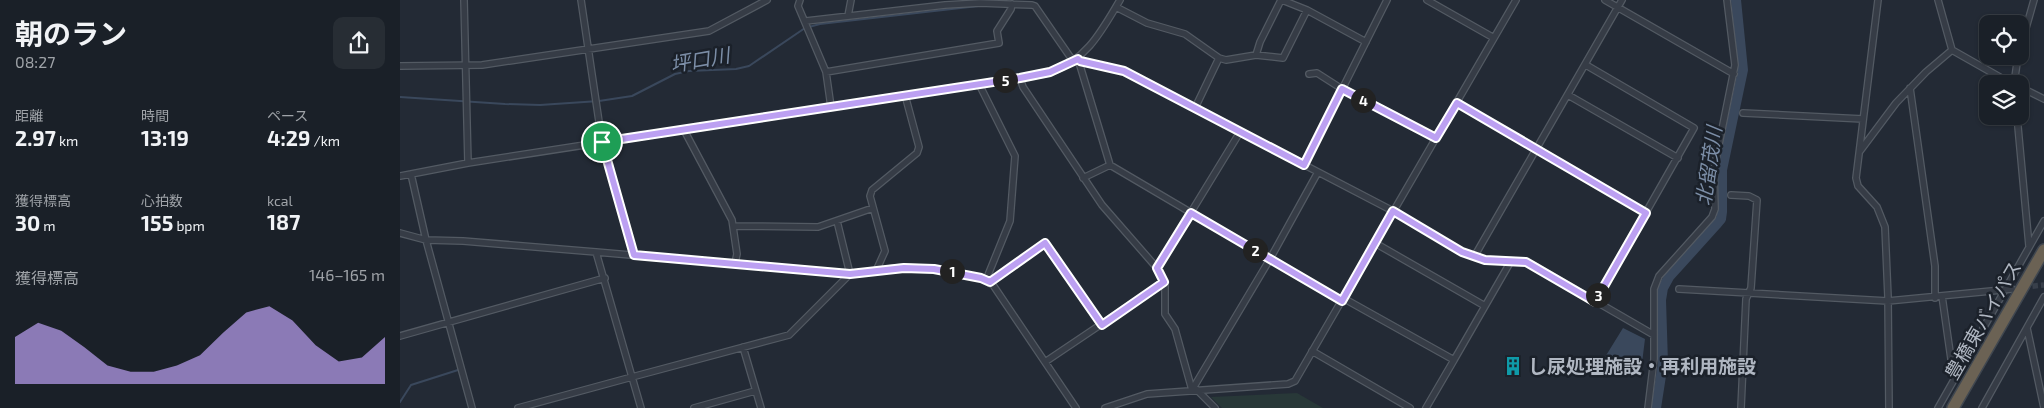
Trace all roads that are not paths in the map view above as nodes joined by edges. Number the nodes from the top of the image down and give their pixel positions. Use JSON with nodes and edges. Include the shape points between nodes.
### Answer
{"nodes":[{"id":1,"x":464,"y":0,"type":"edge"},
{"id":2,"x":581,"y":0,"type":"edge"},
{"id":3,"x":767,"y":0,"type":"edge"},
{"id":4,"x":800,"y":0,"type":"edge"},
{"id":5,"x":851,"y":0,"type":"edge"},
{"id":6,"x":1120,"y":0,"type":"edge"},
{"id":7,"x":1281,"y":0,"type":"edge"},
{"id":8,"x":1387,"y":0,"type":"edge"},
{"id":9,"x":1427,"y":0,"type":"edge"},
{"id":10,"x":1516,"y":0,"type":"edge"},
{"id":11,"x":1605,"y":0,"type":"edge"},
{"id":12,"x":1622,"y":0,"type":"edge"},
{"id":13,"x":1727,"y":0,"type":"edge"},
{"id":14,"x":1878,"y":0,"type":"edge"},
{"id":15,"x":1938,"y":0,"type":"edge"},
{"id":16,"x":2034,"y":0,"type":"edge"},
{"id":17,"x":945,"y":2,"type":"edge"},
{"id":18,"x":1012,"y":4,"type":"junction"},
{"id":19,"x":1116,"y":7,"type":"junction"},
{"id":20,"x":1618,"y":8,"type":"junction"},
{"id":21,"x":1307,"y":10,"type":"junction"},
{"id":22,"x":848,"y":16,"type":"junction"},
{"id":23,"x":2029,"y":18,"type":"edge"},
{"id":24,"x":806,"y":22,"type":"junction"},
{"id":25,"x":1494,"y":38,"type":"junction"},
{"id":26,"x":1366,"y":42,"type":"junction"},
{"id":27,"x":589,"y":48,"type":"junction"},
{"id":28,"x":1952,"y":50,"type":"junction"},
{"id":29,"x":1256,"y":55,"type":"junction"},
{"id":30,"x":1219,"y":58,"type":"junction"},
{"id":31,"x":1077,"y":60,"type":"junction"},
{"id":32,"x":1586,"y":65,"type":"junction"},
{"id":33,"x":400,"y":66,"type":"edge"},
{"id":34,"x":466,"y":66,"type":"junction"},
{"id":35,"x":826,"y":72,"type":"junction"},
{"id":36,"x":1309,"y":74,"type":"dead end"},
{"id":37,"x":1734,"y":74,"type":"junction"},
{"id":38,"x":1997,"y":75,"type":"edge"},
{"id":39,"x":1020,"y":78,"type":"junction"},
{"id":40,"x":979,"y":84,"type":"junction"},
{"id":41,"x":1910,"y":88,"type":"junction"},
{"id":42,"x":1342,"y":89,"type":"junction"},
{"id":43,"x":2029,"y":92,"type":"edge"},
{"id":44,"x":906,"y":95,"type":"junction"},
{"id":45,"x":1568,"y":95,"type":"junction"},
{"id":46,"x":2044,"y":99,"type":"edge"},
{"id":47,"x":1457,"y":103,"type":"junction"},
{"id":48,"x":831,"y":106,"type":"junction"},
{"id":49,"x":1195,"y":108,"type":"junction"},
{"id":50,"x":1743,"y":113,"type":"dead end"},
{"id":51,"x":1863,"y":120,"type":"junction"},
{"id":52,"x":2018,"y":125,"type":"edge"},
{"id":53,"x":684,"y":130,"type":"junction"},
{"id":54,"x":1240,"y":132,"type":"junction"},
{"id":55,"x":1436,"y":138,"type":"junction"},
{"id":56,"x":602,"y":142,"type":"junction"},
{"id":57,"x":1536,"y":149,"type":"junction"},
{"id":58,"x":1858,"y":153,"type":"junction"},
{"id":59,"x":1678,"y":158,"type":"junction"},
{"id":60,"x":468,"y":163,"type":"junction"},
{"id":61,"x":1110,"y":165,"type":"junction"},
{"id":62,"x":1304,"y":165,"type":"junction"},
{"id":63,"x":1318,"y":172,"type":"junction"},
{"id":64,"x":411,"y":174,"type":"junction"},
{"id":65,"x":400,"y":176,"type":"edge"},
{"id":66,"x":1083,"y":178,"type":"junction"},
{"id":67,"x":1731,"y":195,"type":"dead end"},
{"id":68,"x":873,"y":208,"type":"junction"},
{"id":69,"x":1393,"y":211,"type":"junction"},
{"id":70,"x":1191,"y":213,"type":"junction"},
{"id":71,"x":1646,"y":213,"type":"junction"},
{"id":72,"x":837,"y":221,"type":"junction"},
{"id":73,"x":2044,"y":221,"type":"edge"},
{"id":74,"x":733,"y":226,"type":"junction"},
{"id":75,"x":400,"y":233,"type":"edge"},
{"id":76,"x":426,"y":240,"type":"junction"},
{"id":77,"x":1375,"y":243,"type":"junction"},
{"id":78,"x":2029,"y":247,"type":"junction"},
{"id":79,"x":2044,"y":250,"type":"edge"},
{"id":80,"x":596,"y":252,"type":"junction"},
{"id":81,"x":634,"y":255,"type":"junction"},
{"id":82,"x":1474,"y":257,"type":"junction"},
{"id":83,"x":1270,"y":259,"type":"junction"},
{"id":84,"x":1512,"y":261,"type":"junction"},
{"id":85,"x":735,"y":263,"type":"junction"},
{"id":86,"x":1157,"y":268,"type":"junction"},
{"id":87,"x":876,"y":271,"type":"junction"},
{"id":88,"x":850,"y":274,"type":"junction"},
{"id":89,"x":604,"y":278,"type":"junction"},
{"id":90,"x":988,"y":281,"type":"junction"},
{"id":91,"x":1164,"y":282,"type":"junction"},
{"id":92,"x":1680,"y":289,"type":"dead end"},
{"id":93,"x":2009,"y":289,"type":"junction"},
{"id":94,"x":1748,"y":293,"type":"junction"},
{"id":95,"x":1942,"y":296,"type":"junction"},
{"id":96,"x":2044,"y":297,"type":"edge"},
{"id":97,"x":1934,"y":298,"type":"junction"},
{"id":98,"x":1342,"y":299,"type":"junction"},
{"id":99,"x":1888,"y":301,"type":"junction"},
{"id":100,"x":1595,"y":302,"type":"junction"},
{"id":101,"x":1485,"y":306,"type":"junction"},
{"id":102,"x":449,"y":322,"type":"junction"},
{"id":103,"x":1102,"y":325,"type":"junction"},
{"id":104,"x":2027,"y":328,"type":"junction"},
{"id":105,"x":1654,"y":335,"type":"junction"},
{"id":106,"x":400,"y":336,"type":"edge"},
{"id":107,"x":743,"y":347,"type":"junction"},
{"id":108,"x":1312,"y":351,"type":"junction"},
{"id":109,"x":1454,"y":360,"type":"junction"},
{"id":110,"x":1045,"y":362,"type":"junction"},
{"id":111,"x":632,"y":377,"type":"junction"},
{"id":112,"x":1954,"y":380,"type":"junction"},
{"id":113,"x":1194,"y":390,"type":"junction"},
{"id":114,"x":755,"y":391,"type":"junction"},
{"id":115,"x":472,"y":408,"type":"edge"},
{"id":116,"x":518,"y":408,"type":"edge"},
{"id":117,"x":641,"y":408,"type":"edge"},
{"id":118,"x":694,"y":408,"type":"edge"},
{"id":119,"x":761,"y":408,"type":"edge"},
{"id":120,"x":1076,"y":408,"type":"edge"},
{"id":121,"x":1105,"y":408,"type":"edge"},
{"id":122,"x":1215,"y":408,"type":"edge"},
{"id":123,"x":1410,"y":408,"type":"edge"},
{"id":124,"x":1426,"y":408,"type":"edge"},
{"id":125,"x":1648,"y":408,"type":"edge"},
{"id":126,"x":1740,"y":408,"type":"edge"},
{"id":127,"x":1888,"y":408,"type":"edge"},
{"id":128,"x":1938,"y":408,"type":"edge"},
{"id":129,"x":1953,"y":408,"type":"edge"},
{"id":130,"x":1982,"y":408,"type":"edge"},
{"id":131,"x":2044,"y":408,"type":"edge"}],
"edges":[{"from":1,"to":34,"type":"street"},
{"from":2,"to":27,"type":"street"},
{"from":3,"to":27,"type":"street","via":[[709,31]]},
{"from":4,"to":24,"type":"street","via":[[798,6]]},
{"from":5,"to":22,"type":"street"},
{"from":6,"to":19,"type":"street"},
{"from":7,"to":21,"type":"street"},
{"from":7,"to":29,"type":"street"},
{"from":8,"to":26,"type":"street"},
{"from":9,"to":25,"type":"street"},
{"from":10,"to":25,"type":"street"},
{"from":11,"to":20,"type":"street"},
{"from":12,"to":20,"type":"street"},
{"from":13,"to":37,"type":"street"},
{"from":14,"to":51,"type":"street"},
{"from":15,"to":28,"type":"street"},
{"from":16,"to":23,"type":"street"},
{"from":17,"to":18,"type":"street"},
{"from":17,"to":22,"type":"street"},
{"from":18,"to":31,"type":"street","via":[[1035,6]]},
{"from":18,"to":35,"type":"street","via":[[997,31],[999,43]]},
{"from":19,"to":30,"type":"street","via":[[1147,23],[1185,34]]},
{"from":19,"to":31,"type":"street","via":[[1090,47]]},
{"from":20,"to":32,"type":"street"},
{"from":20,"to":37,"type":"street"},
{"from":21,"to":26,"type":"street"},
{"from":21,"to":29,"type":"street","via":[[1283,58]]},
{"from":22,"to":24,"type":"street"},
{"from":24,"to":35,"type":"street"},
{"from":25,"to":47,"type":"street"},
{"from":26,"to":42,"type":"street"},
{"from":27,"to":34,"type":"street"},
{"from":27,"to":56,"type":"street"},
{"from":28,"to":38,"type":"street"},
{"from":28,"to":41,"type":"street"},
{"from":29,"to":30,"type":"street","via":[[1226,60]]},
{"from":30,"to":49,"type":"street"},
{"from":31,"to":39,"type":"street","via":[[1050,72]]},
{"from":31,"to":49,"type":"street","via":[[1124,71]]},
{"from":31,"to":61,"type":"street"},
{"from":32,"to":45,"type":"street"},
{"from":32,"to":59,"type":"street","via":[[1694,128]]},
{"from":33,"to":34,"type":"street"},
{"from":34,"to":60,"type":"street"},
{"from":35,"to":48,"type":"street"},
{"from":36,"to":42,"type":"street","via":[[1317,73]]},
{"from":37,"to":105,"type":"street","via":[[1714,169],[1715,209],[1712,217],[1659,276],[1654,289]]},
{"from":39,"to":40,"type":"street"},
{"from":39,"to":66,"type":"street"},
{"from":40,"to":44,"type":"street"},
{"from":40,"to":90,"type":"street","via":[[1015,156],[1010,221]]},
{"from":41,"to":58,"type":"street"},
{"from":41,"to":97,"type":"street","via":[[1935,266]]},
{"from":42,"to":55,"type":"street"},
{"from":42,"to":62,"type":"street"},
{"from":43,"to":46,"type":"street"},
{"from":44,"to":48,"type":"street"},
{"from":44,"to":68,"type":"street","via":[[920,147],[872,190]]},
{"from":45,"to":57,"type":"street"},
{"from":45,"to":59,"type":"street"},
{"from":47,"to":55,"type":"street"},
{"from":47,"to":57,"type":"street"},
{"from":48,"to":53,"type":"street"},
{"from":49,"to":54,"type":"street"},
{"from":50,"to":51,"type":"street"},
{"from":51,"to":58,"type":"street"},
{"from":52,"to":78,"type":"street"},
{"from":53,"to":56,"type":"street"},
{"from":53,"to":74,"type":"street"},
{"from":54,"to":62,"type":"street"},
{"from":54,"to":70,"type":"street"},
{"from":55,"to":69,"type":"street"},
{"from":56,"to":60,"type":"street"},
{"from":56,"to":81,"type":"street"},
{"from":57,"to":71,"type":"street"},
{"from":57,"to":82,"type":"street"},
{"from":58,"to":99,"type":"street","via":[[1858,186],[1877,207],[1885,227]]},
{"from":59,"to":71,"type":"street"},
{"from":60,"to":64,"type":"street"},
{"from":61,"to":66,"type":"street"},
{"from":61,"to":70,"type":"street"},
{"from":62,"to":63,"type":"street"},
{"from":63,"to":69,"type":"street"},
{"from":63,"to":83,"type":"street"},
{"from":64,"to":65,"type":"street"},
{"from":64,"to":76,"type":"street"},
{"from":66,"to":86,"type":"street"},
{"from":67,"to":94,"type":"street","via":[[1757,200],[1751,288]]},
{"from":68,"to":72,"type":"street"},
{"from":68,"to":87,"type":"street","via":[[885,251]]},
{"from":69,"to":77,"type":"street"},
{"from":69,"to":82,"type":"street"},
{"from":70,"to":83,"type":"street"},
{"from":70,"to":86,"type":"street"},
{"from":71,"to":100,"type":"street"},
{"from":72,"to":74,"type":"street","via":[[818,227]]},
{"from":72,"to":88,"type":"street"},
{"from":73,"to":78,"type":"street"},
{"from":74,"to":85,"type":"street"},
{"from":75,"to":76,"type":"street"},
{"from":76,"to":80,"type":"street"},
{"from":76,"to":102,"type":"street"},
{"from":77,"to":98,"type":"street"},
{"from":77,"to":101,"type":"street"},
{"from":78,"to":93,"type":"street"},
{"from":79,"to":129,"type":"highway","name":"豊橋東バイパス"},
{"from":80,"to":81,"type":"street"},
{"from":80,"to":89,"type":"street"},
{"from":81,"to":85,"type":"street"},
{"from":82,"to":84,"type":"street"},
{"from":83,"to":98,"type":"street"},
{"from":83,"to":113,"type":"street"},
{"from":84,"to":100,"type":"street","via":[[1533,265]]},
{"from":84,"to":101,"type":"street"},
{"from":85,"to":88,"type":"street"},
{"from":86,"to":91,"type":"street"},
{"from":87,"to":88,"type":"street"},
{"from":87,"to":90,"type":"street","via":[[934,269]]},
{"from":88,"to":107,"type":"street","via":[[789,335]]},
{"from":89,"to":102,"type":"street"},
{"from":89,"to":111,"type":"street"},
{"from":90,"to":103,"type":"street","via":[[1045,243]]},
{"from":90,"to":110,"type":"street"},
{"from":91,"to":103,"type":"street"},
{"from":91,"to":113,"type":"street","via":[[1165,314],[1175,329]]},
{"from":92,"to":94,"type":"street"},
{"from":93,"to":95,"type":"street"},
{"from":93,"to":112,"type":"street"},
{"from":94,"to":99,"type":"street"},
{"from":94,"to":126,"type":"street"},
{"from":95,"to":97,"type":"street"},
{"from":95,"to":112,"type":"street"},
{"from":96,"to":104,"type":"street"},
{"from":97,"to":99,"type":"street"},
{"from":98,"to":108,"type":"street"},
{"from":98,"to":109,"type":"street"},
{"from":99,"to":127,"type":"street"},
{"from":100,"to":105,"type":"street"},
{"from":101,"to":109,"type":"street"},
{"from":102,"to":106,"type":"street"},
{"from":102,"to":115,"type":"street"},
{"from":103,"to":110,"type":"street"},
{"from":104,"to":130,"type":"street"},
{"from":104,"to":131,"type":"street"},
{"from":105,"to":125,"type":"street"},
{"from":107,"to":111,"type":"street"},
{"from":107,"to":114,"type":"street"},
{"from":108,"to":113,"type":"street","via":[[1295,381],[1288,384]]},
{"from":108,"to":123,"type":"street"},
{"from":109,"to":124,"type":"street"},
{"from":110,"to":120,"type":"street"},
{"from":111,"to":116,"type":"street"},
{"from":111,"to":117,"type":"street"},
{"from":112,"to":128,"type":"street"},
{"from":113,"to":121,"type":"street","via":[[1147,394]]},
{"from":113,"to":122,"type":"street"},
{"from":114,"to":118,"type":"street"},
{"from":114,"to":119,"type":"street"}]}
